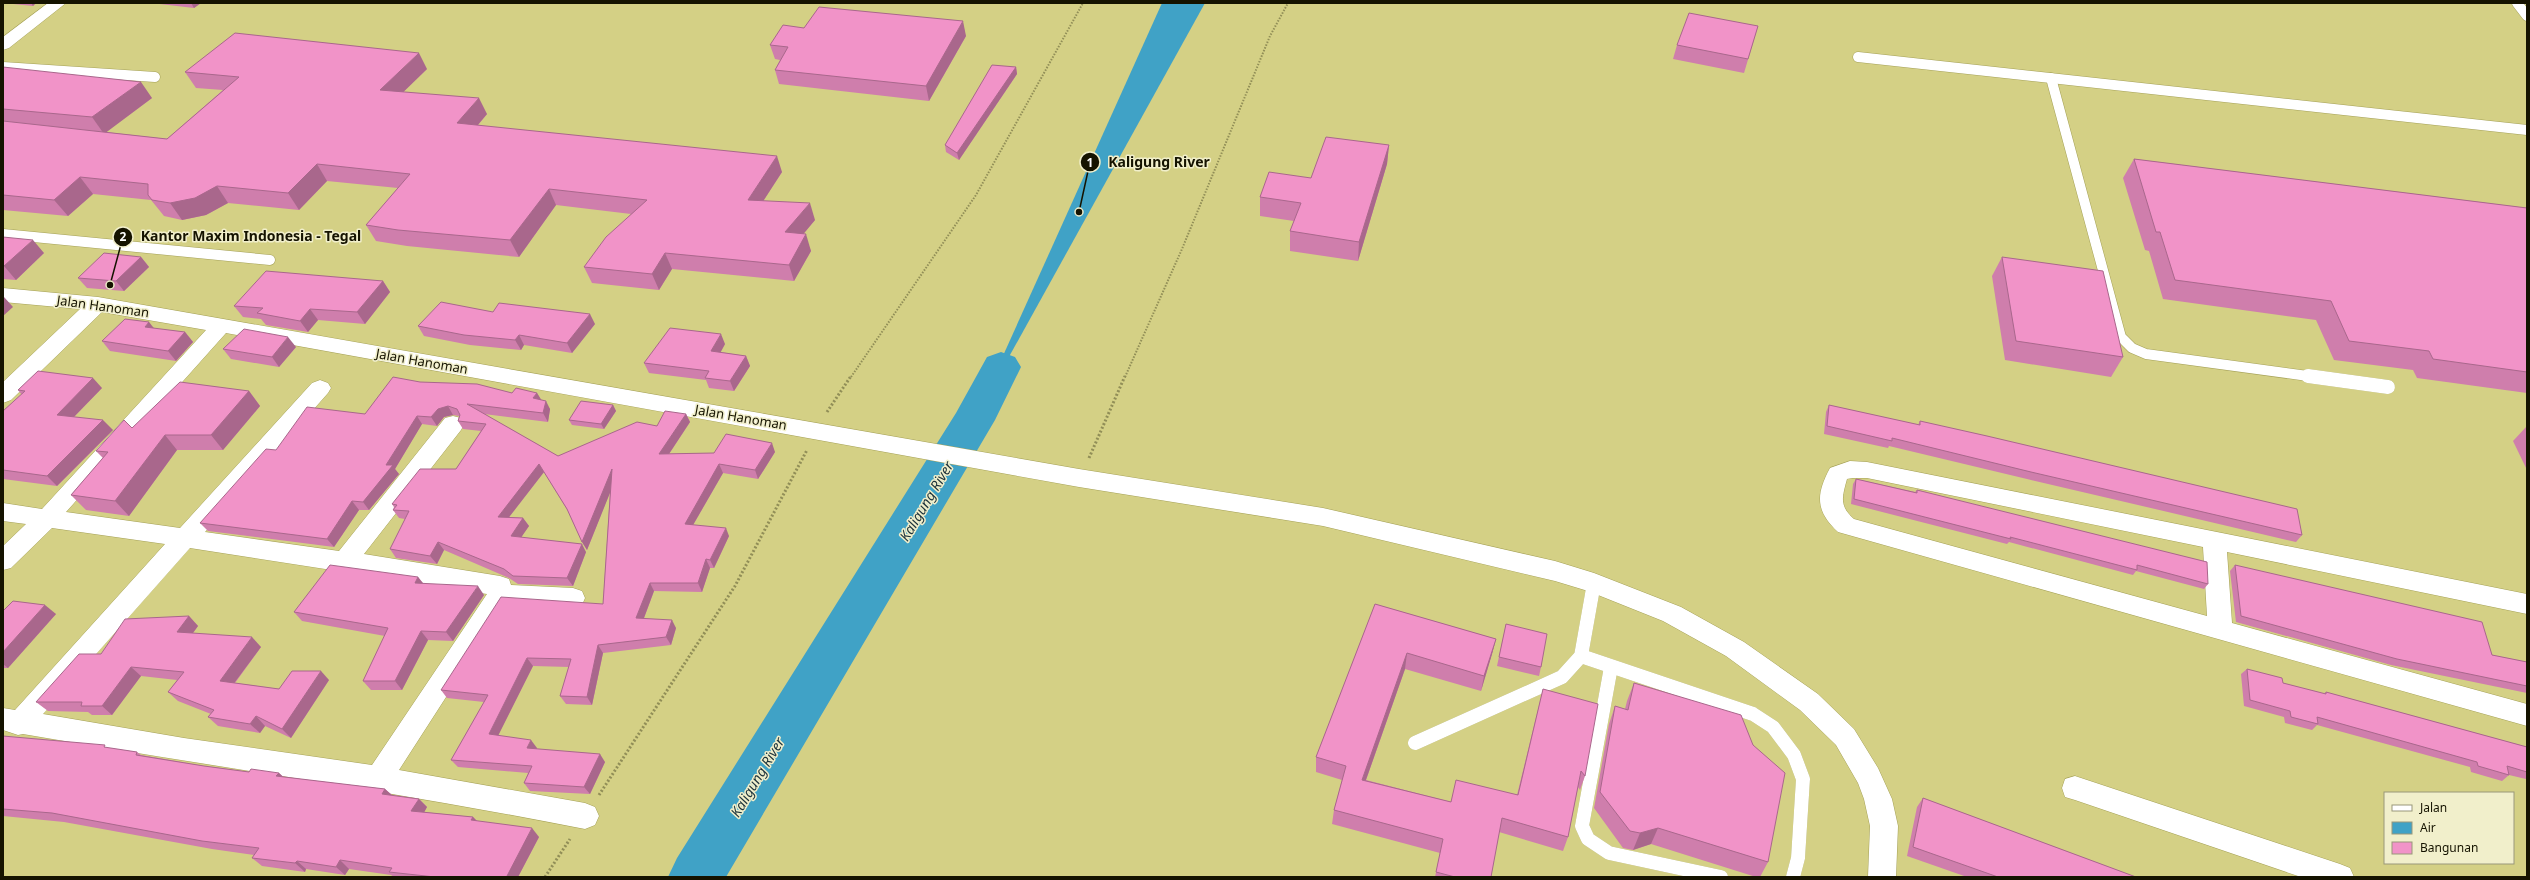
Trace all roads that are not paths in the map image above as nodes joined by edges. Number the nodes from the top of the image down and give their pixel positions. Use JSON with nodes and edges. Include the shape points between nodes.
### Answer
{"nodes":[{"id":1,"x":58,"y":3,"type":"edge"},
{"id":2,"x":2517,"y":3,"type":"edge"},
{"id":3,"x":2527,"y":16,"type":"edge"},
{"id":4,"x":4,"y":43,"type":"edge"},
{"id":5,"x":1858,"y":57,"type":"dead end"},
{"id":6,"x":3,"y":67,"type":"edge"},
{"id":7,"x":155,"y":77,"type":"dead end"},
{"id":8,"x":2051,"y":78,"type":"junction"},
{"id":9,"x":2527,"y":130,"type":"edge"},
{"id":10,"x":3,"y":234,"type":"edge"},
{"id":11,"x":270,"y":260,"type":"dead end"},
{"id":12,"x":3,"y":295,"type":"edge"},
{"id":13,"x":98,"y":304,"type":"junction"},
{"id":14,"x":220,"y":327,"type":"junction"},
{"id":15,"x":2388,"y":387,"type":"dead end"},
{"id":16,"x":320,"y":388,"type":"dead end"},
{"id":17,"x":3,"y":395,"type":"edge"},
{"id":18,"x":453,"y":424,"type":"dead end"},
{"id":19,"x":3,"y":512,"type":"edge"},
{"id":20,"x":47,"y":518,"type":"junction"},
{"id":21,"x":184,"y":539,"type":"junction"},
{"id":22,"x":2214,"y":540,"type":"junction"},
{"id":23,"x":345,"y":560,"type":"junction"},
{"id":24,"x":3,"y":561,"type":"edge"},
{"id":25,"x":1594,"y":583,"type":"junction"},
{"id":26,"x":500,"y":594,"type":"junction"},
{"id":27,"x":573,"y":598,"type":"dead end"},
{"id":28,"x":2527,"y":604,"type":"edge"},
{"id":29,"x":2220,"y":630,"type":"junction"},
{"id":30,"x":1581,"y":656,"type":"junction"},
{"id":31,"x":1611,"y":667,"type":"junction"},
{"id":32,"x":2527,"y":715,"type":"edge"},
{"id":33,"x":11,"y":722,"type":"edge"},
{"id":34,"x":1415,"y":743,"type":"dead end"},
{"id":35,"x":378,"y":779,"type":"junction"},
{"id":36,"x":2075,"y":788,"type":"dead end"},
{"id":37,"x":585,"y":816,"type":"road end"},
{"id":38,"x":1721,"y":877,"type":"edge"},
{"id":39,"x":1793,"y":877,"type":"edge"},
{"id":40,"x":1882,"y":877,"type":"edge"},
{"id":41,"x":2340,"y":877,"type":"edge"}],
"edges":[{"from":1,"to":4,"type":"street"},
{"from":2,"to":3,"type":"lane"},
{"from":5,"to":8,"type":"lane"},
{"from":6,"to":7,"type":"lane"},
{"from":8,"to":9,"type":"lane"},
{"from":8,"to":15,"type":"lane","via":[[2121,337],[2126,344],[2146,354]]},
{"from":10,"to":11,"type":"lane"},
{"from":12,"to":13,"type":"street","name":"Jalan Hanoman"},
{"from":13,"to":14,"type":"street","name":"Jalan Hanoman"},
{"from":13,"to":17,"type":"street"},
{"from":14,"to":20,"type":"street"},
{"from":14,"to":25,"type":"street","name":"Jalan Hanoman","via":[[841,434],[1042,472],[1322,517],[1555,571]]},
{"from":16,"to":21,"type":"street"},
{"from":18,"to":23,"type":"street"},
{"from":19,"to":20,"type":"street"},
{"from":20,"to":21,"type":"street"},
{"from":20,"to":24,"type":"street"},
{"from":21,"to":23,"type":"street"},
{"from":21,"to":33,"type":"street"},
{"from":22,"to":28,"type":"street"},
{"from":22,"to":29,"type":"street"},
{"from":22,"to":29,"type":"street","via":[[1867,470],[1850,470],[1838,474],[1829,501],[1835,517],[1846,526]]},
{"from":23,"to":26,"type":"street","via":[[497,584],[501,587]]},
{"from":25,"to":30,"type":"lane"},
{"from":25,"to":40,"type":"street","name":"Jalan Hanoman","via":[[1672,614],[1735,649],[1809,702],[1845,737],[1869,776],[1878,799],[1884,826]]},
{"from":26,"to":27,"type":"street"},
{"from":26,"to":35,"type":"street"},
{"from":29,"to":32,"type":"street"},
{"from":30,"to":31,"type":"lane"},
{"from":30,"to":34,"type":"lane","via":[[1562,677]]},
{"from":31,"to":38,"type":"lane","via":[[1582,826],[1588,839],[1609,853]]},
{"from":31,"to":39,"type":"lane","via":[[1753,714],[1773,727],[1794,755],[1803,779],[1798,858]]},
{"from":33,"to":35,"type":"street"},
{"from":35,"to":37,"type":"street"},
{"from":36,"to":41,"type":"street"}]}
